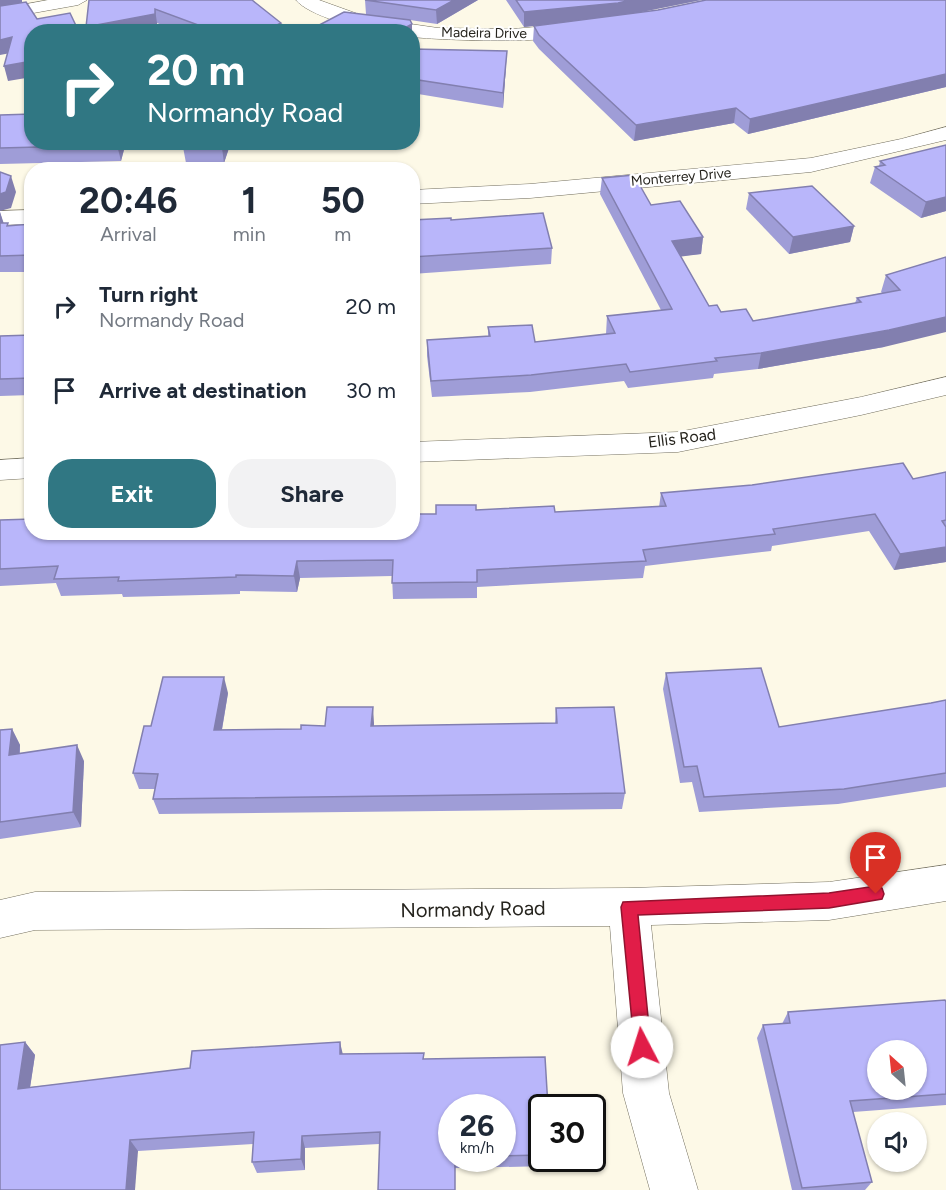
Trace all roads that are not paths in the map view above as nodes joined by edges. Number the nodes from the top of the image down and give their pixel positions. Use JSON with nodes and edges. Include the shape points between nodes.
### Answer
{"nodes":[{"id":1,"x":304,"y":0,"type":"edge"},
{"id":2,"x":70,"y":1,"type":"edge"},
{"id":3,"x":0,"y":14,"type":"edge"},
{"id":4,"x":365,"y":24,"type":"edge"},
{"id":5,"x":600,"y":26,"type":"edge"},
{"id":6,"x":420,"y":31,"type":"edge"},
{"id":7,"x":946,"y":133,"type":"edge"},
{"id":8,"x":420,"y":197,"type":"edge"},
{"id":9,"x":24,"y":217,"type":"edge"},
{"id":10,"x":0,"y":218,"type":"edge"},
{"id":11,"x":946,"y":386,"type":"edge"},
{"id":12,"x":420,"y":452,"type":"edge"},
{"id":13,"x":24,"y":468,"type":"edge"},
{"id":14,"x":0,"y":470,"type":"edge"},
{"id":15,"x":946,"y":883,"type":"edge"},
{"id":16,"x":629,"y":907,"type":"junction"},
{"id":17,"x":0,"y":919,"type":"edge"},
{"id":18,"x":674,"y":1190,"type":"edge"}],
"edges":[{"from":1,"to":4,"type":"street","name":"Madeira Drive"},
{"from":2,"to":3,"type":"street"},
{"from":5,"to":6,"type":"street","name":"Madeira Drive","via":[[494,36]]},
{"from":7,"to":8,"type":"street","name":"Monterrey Drive","via":[[811,165]]},
{"from":9,"to":10,"type":"street"},
{"from":11,"to":12,"type":"street","name":"Ellis Road","via":[[678,442]]},
{"from":13,"to":14,"type":"street"},
{"from":15,"to":16,"type":"street","name":"Normandy Road","via":[[829,901]]},
{"from":16,"to":17,"type":"street","name":"Normandy Road","via":[[35,911]]},
{"from":16,"to":18,"type":"street","via":[[646,1093]]}]}
